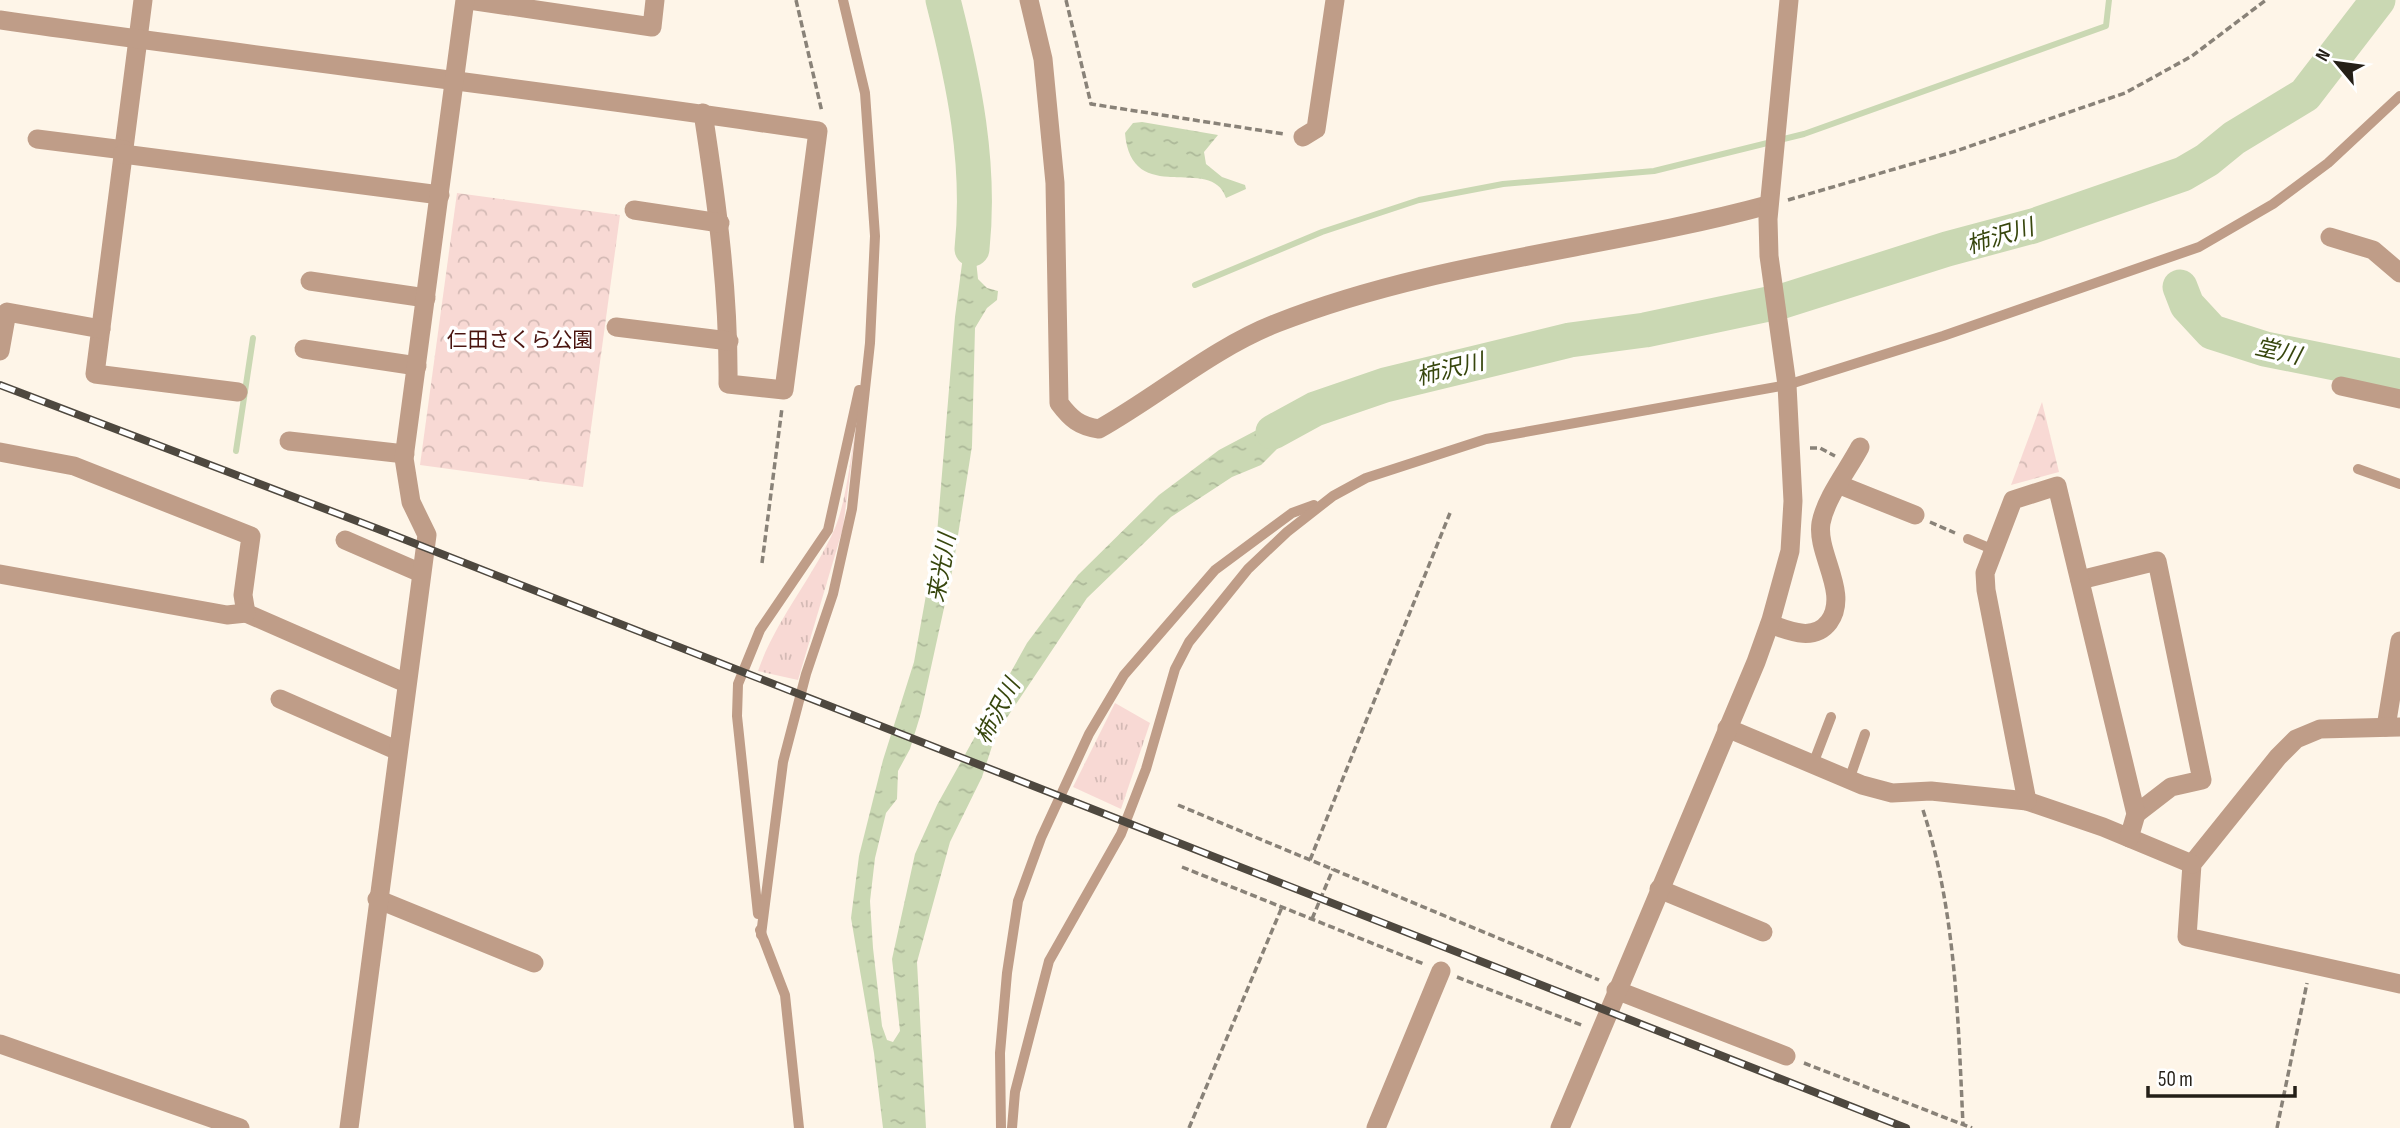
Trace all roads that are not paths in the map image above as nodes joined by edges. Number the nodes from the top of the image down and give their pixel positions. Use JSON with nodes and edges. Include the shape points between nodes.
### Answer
{"nodes":[{"id":1,"x":143,"y":0,"type":"edge"},
{"id":2,"x":467,"y":0,"type":"edge"},
{"id":3,"x":656,"y":0,"type":"edge"},
{"id":4,"x":843,"y":0,"type":"edge"},
{"id":5,"x":1029,"y":0,"type":"edge"},
{"id":6,"x":1335,"y":0,"type":"edge"},
{"id":7,"x":1789,"y":0,"type":"edge"},
{"id":8,"x":575,"y":8,"type":"edge"},
{"id":9,"x":0,"y":20,"type":"edge"},
{"id":10,"x":138,"y":40,"type":"junction"},
{"id":11,"x":456,"y":79,"type":"junction"},
{"id":12,"x":2400,"y":96,"type":"edge"},
{"id":13,"x":703,"y":113,"type":"junction"},
{"id":14,"x":1303,"y":137,"type":"road end"},
{"id":15,"x":37,"y":139,"type":"dead end"},
{"id":16,"x":123,"y":152,"type":"junction"},
{"id":17,"x":440,"y":195,"type":"junction"},
{"id":18,"x":634,"y":210,"type":"dead end"},
{"id":19,"x":1768,"y":212,"type":"junction"},
{"id":20,"x":720,"y":223,"type":"junction"},
{"id":21,"x":2330,"y":237,"type":"dead end"},
{"id":22,"x":2400,"y":273,"type":"edge"},
{"id":23,"x":310,"y":281,"type":"dead end"},
{"id":24,"x":426,"y":298,"type":"junction"},
{"id":25,"x":616,"y":327,"type":"dead end"},
{"id":26,"x":101,"y":329,"type":"junction"},
{"id":27,"x":729,"y":341,"type":"junction"},
{"id":28,"x":870,"y":343,"type":"junction"},
{"id":29,"x":304,"y":349,"type":"dead end"},
{"id":30,"x":0,"y":351,"type":"edge"},
{"id":31,"x":417,"y":366,"type":"junction"},
{"id":32,"x":1786,"y":379,"type":"junction"},
{"id":33,"x":2341,"y":386,"type":"dead end"},
{"id":34,"x":238,"y":392,"type":"dead end"},
{"id":35,"x":2400,"y":399,"type":"edge"},
{"id":36,"x":289,"y":441,"type":"dead end"},
{"id":37,"x":1860,"y":447,"type":"dead end"},
{"id":38,"x":0,"y":452,"type":"edge"},
{"id":39,"x":405,"y":454,"type":"junction"},
{"id":40,"x":2358,"y":469,"type":"dead end"},
{"id":41,"x":2400,"y":484,"type":"edge"},
{"id":42,"x":1840,"y":485,"type":"junction"},
{"id":43,"x":1330,"y":498,"type":"junction"},
{"id":44,"x":1915,"y":515,"type":"road end"},
{"id":45,"x":1968,"y":539,"type":"road end"},
{"id":46,"x":345,"y":540,"type":"dead end"},
{"id":47,"x":1994,"y":550,"type":"junction"},
{"id":48,"x":421,"y":573,"type":"junction"},
{"id":49,"x":0,"y":574,"type":"edge"},
{"id":50,"x":2080,"y":580,"type":"junction"},
{"id":51,"x":246,"y":613,"type":"junction"},
{"id":52,"x":1770,"y":624,"type":"junction"},
{"id":53,"x":2400,"y":641,"type":"edge"},
{"id":54,"x":406,"y":683,"type":"junction"},
{"id":55,"x":280,"y":699,"type":"dead end"},
{"id":56,"x":1831,"y":718,"type":"dead end"},
{"id":57,"x":2393,"y":727,"type":"edge"},
{"id":58,"x":1727,"y":728,"type":"junction"},
{"id":59,"x":1866,"y":734,"type":"dead end"},
{"id":60,"x":396,"y":750,"type":"junction"},
{"id":61,"x":1813,"y":764,"type":"junction"},
{"id":62,"x":1849,"y":780,"type":"junction"},
{"id":63,"x":2027,"y":801,"type":"junction"},
{"id":64,"x":2136,"y":814,"type":"junction"},
{"id":65,"x":2129,"y":838,"type":"junction"},
{"id":66,"x":2192,"y":864,"type":"junction"},
{"id":67,"x":1659,"y":889,"type":"junction"},
{"id":68,"x":377,"y":899,"type":"junction"},
{"id":69,"x":1763,"y":932,"type":"dead end"},
{"id":70,"x":761,"y":936,"type":"junction"},
{"id":71,"x":534,"y":963,"type":"dead end"},
{"id":72,"x":1441,"y":971,"type":"road end"},
{"id":73,"x":2400,"y":984,"type":"edge"},
{"id":74,"x":1616,"y":990,"type":"junction"},
{"id":75,"x":0,"y":1044,"type":"edge"},
{"id":76,"x":1786,"y":1056,"type":"road end"},
{"id":77,"x":240,"y":1128,"type":"edge"},
{"id":78,"x":349,"y":1128,"type":"edge"},
{"id":79,"x":800,"y":1128,"type":"edge"},
{"id":80,"x":1001,"y":1128,"type":"edge"},
{"id":81,"x":1012,"y":1128,"type":"edge"},
{"id":82,"x":1376,"y":1128,"type":"edge"},
{"id":83,"x":1560,"y":1128,"type":"edge"}],
"edges":[{"from":1,"to":10,"type":"street"},
{"from":2,"to":8,"type":"street"},
{"from":2,"to":11,"type":"street"},
{"from":3,"to":8,"type":"street","via":[[652,27]]},
{"from":4,"to":28,"type":"lane","via":[[865,93],[875,236]]},
{"from":5,"to":19,"type":"street","via":[[1043,59],[1055,183],[1059,403],[1082,426],[1099,429],[1274,324],[1334,302],[1489,263]]},
{"from":6,"to":14,"type":"street","via":[[1316,129]]},
{"from":7,"to":19,"type":"street"},
{"from":9,"to":10,"type":"street"},
{"from":10,"to":11,"type":"street"},
{"from":10,"to":16,"type":"street"},
{"from":11,"to":13,"type":"street"},
{"from":11,"to":17,"type":"street"},
{"from":12,"to":32,"type":"lane","via":[[2328,163],[2273,204],[2199,247],[1943,336]]},
{"from":13,"to":20,"type":"street"},
{"from":13,"to":27,"type":"street","via":[[818,131],[784,390],[728,384]]},
{"from":15,"to":16,"type":"street"},
{"from":16,"to":17,"type":"street"},
{"from":16,"to":26,"type":"street"},
{"from":17,"to":24,"type":"street"},
{"from":18,"to":20,"type":"street"},
{"from":19,"to":32,"type":"street","via":[[1769,256]]},
{"from":20,"to":27,"type":"street"},
{"from":21,"to":22,"type":"street","via":[[2373,250]]},
{"from":23,"to":24,"type":"street"},
{"from":24,"to":31,"type":"street"},
{"from":25,"to":27,"type":"street"},
{"from":26,"to":30,"type":"street","via":[[7,312]]},
{"from":26,"to":34,"type":"street","via":[[95,374]]},
{"from":28,"to":70,"type":"lane","via":[[852,509],[833,594],[783,762]]},
{"from":28,"to":70,"type":"lane","via":[[828,530],[760,630],[738,684],[737,716]]},
{"from":29,"to":31,"type":"street"},
{"from":31,"to":39,"type":"street"},
{"from":32,"to":43,"type":"lane","via":[[1486,439],[1366,478]]},
{"from":32,"to":52,"type":"street","via":[[1793,501],[1790,551]]},
{"from":33,"to":35,"type":"street"},
{"from":36,"to":39,"type":"street"},
{"from":37,"to":42,"type":"street"},
{"from":38,"to":51,"type":"street","via":[[74,466],[251,536],[243,595]]},
{"from":39,"to":48,"type":"street","via":[[411,502],[427,535]]},
{"from":40,"to":41,"type":"lane"},
{"from":42,"to":44,"type":"street"},
{"from":42,"to":52,"type":"street","via":[[1821,525],[1836,600],[1833,617],[1824,629],[1811,634]]},
{"from":43,"to":80,"type":"lane","via":[[1292,513],[1215,570],[1124,675],[1089,734],[1018,901],[1000,1053]]},
{"from":43,"to":81,"type":"lane","via":[[1248,569],[1189,642],[1175,669],[1146,769],[1121,834],[1049,961],[1015,1092]]},
{"from":45,"to":47,"type":"lane"},
{"from":46,"to":48,"type":"street"},
{"from":47,"to":50,"type":"street","via":[[2013,500],[2057,486]]},
{"from":47,"to":63,"type":"street","via":[[1985,573],[1986,590]]},
{"from":48,"to":54,"type":"street"},
{"from":49,"to":51,"type":"street","via":[[227,615]]},
{"from":50,"to":64,"type":"street"},
{"from":50,"to":64,"type":"street","via":[[2157,561],[2202,780],[2171,787]]},
{"from":51,"to":54,"type":"street"},
{"from":52,"to":58,"type":"street"},
{"from":53,"to":57,"type":"street"},
{"from":54,"to":60,"type":"street"},
{"from":55,"to":60,"type":"street"},
{"from":56,"to":61,"type":"lane"},
{"from":57,"to":66,"type":"street","via":[[2320,729],[2296,739]]},
{"from":58,"to":61,"type":"street"},
{"from":58,"to":67,"type":"street"},
{"from":59,"to":62,"type":"lane"},
{"from":60,"to":68,"type":"street"},
{"from":61,"to":62,"type":"street"},
{"from":62,"to":63,"type":"street","via":[[1892,793]]},
{"from":63,"to":65,"type":"street"},
{"from":64,"to":65,"type":"street"},
{"from":65,"to":66,"type":"street"},
{"from":66,"to":73,"type":"street","via":[[2187,937]]},
{"from":67,"to":69,"type":"street"},
{"from":67,"to":74,"type":"street"},
{"from":68,"to":71,"type":"street"},
{"from":68,"to":78,"type":"street"},
{"from":70,"to":79,"type":"lane","via":[[785,995]]},
{"from":72,"to":82,"type":"street"},
{"from":74,"to":76,"type":"street"},
{"from":74,"to":83,"type":"street"},
{"from":75,"to":77,"type":"street"}]}
